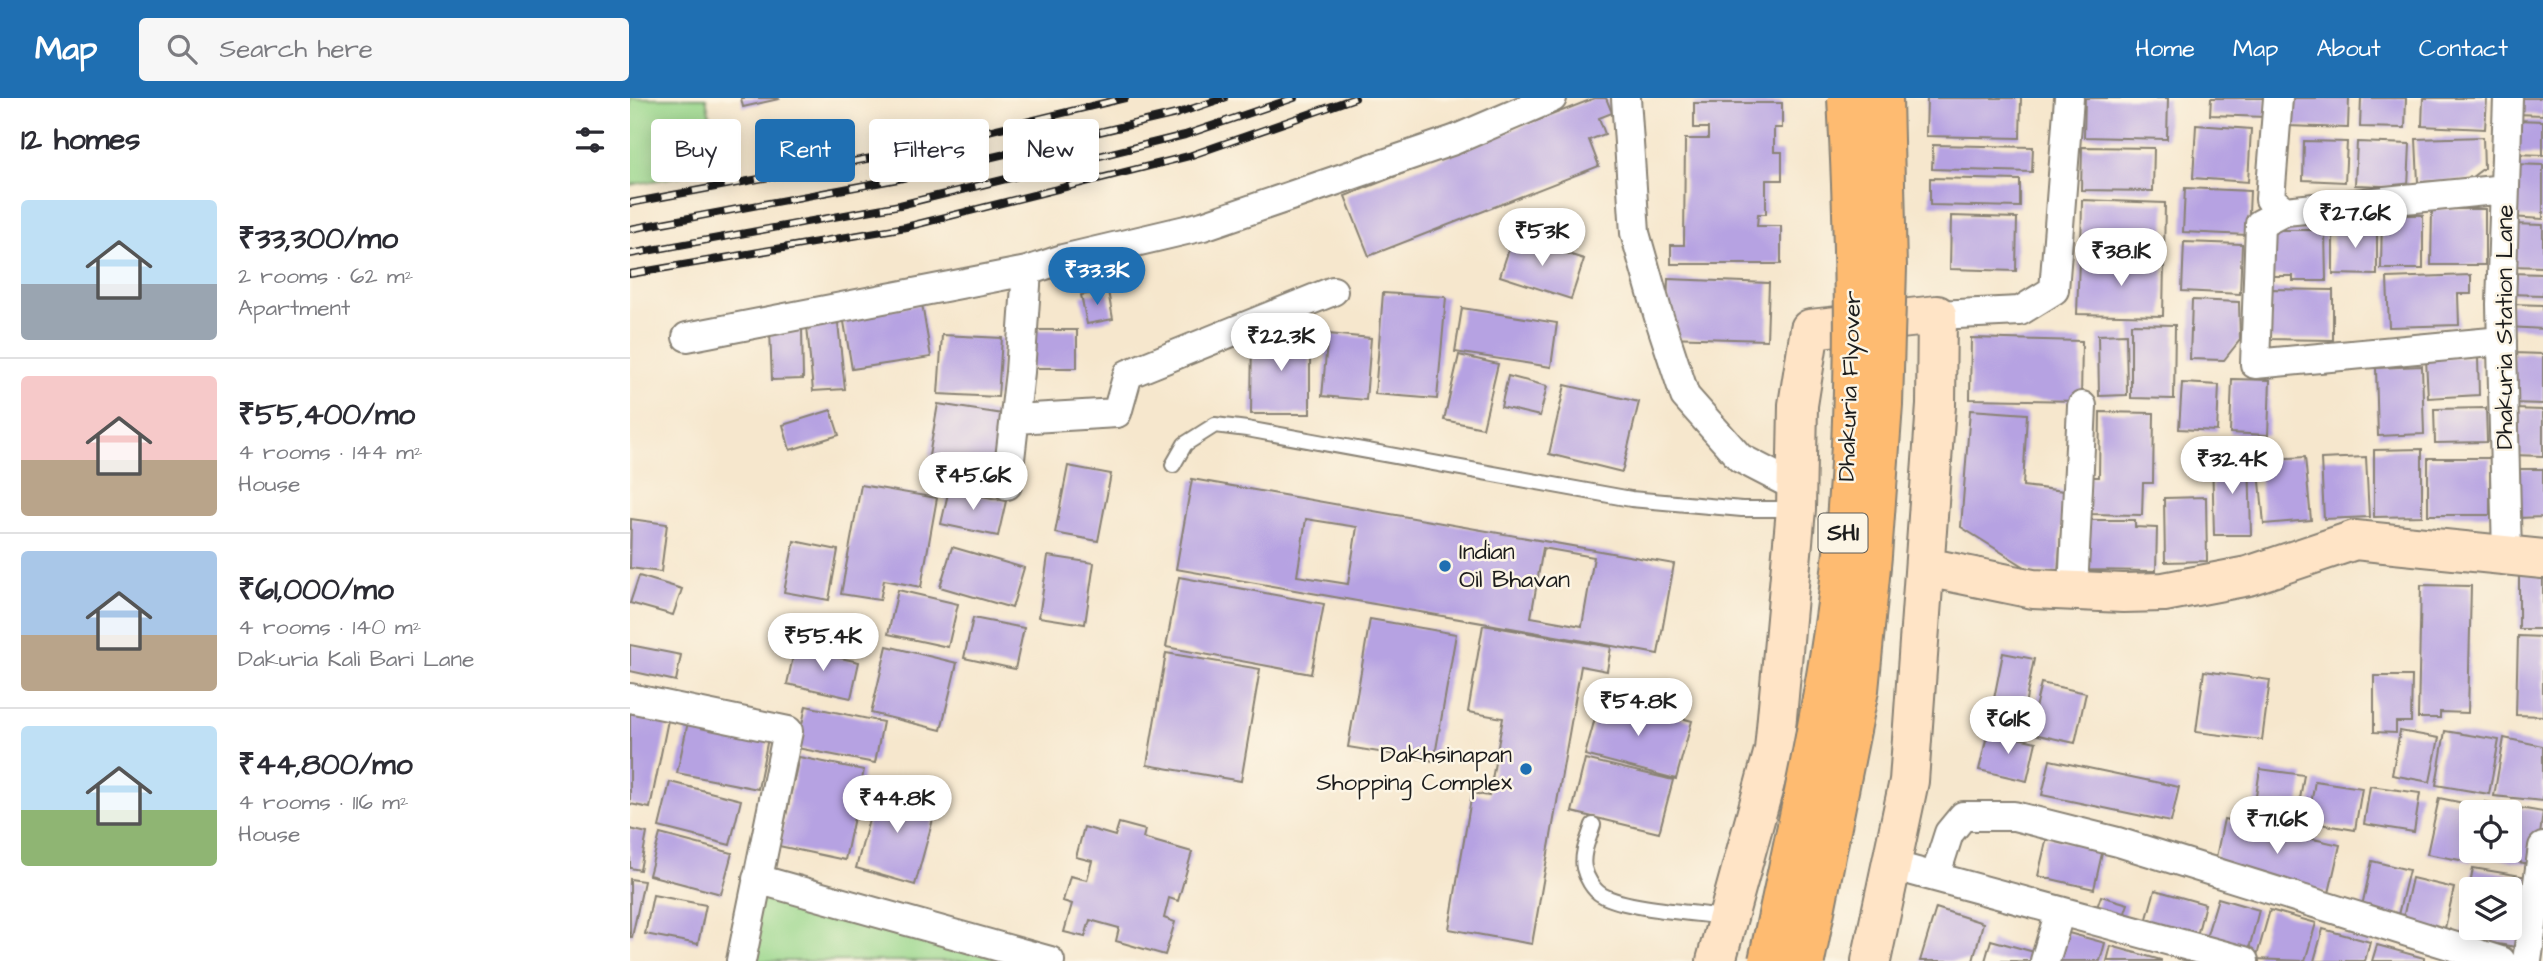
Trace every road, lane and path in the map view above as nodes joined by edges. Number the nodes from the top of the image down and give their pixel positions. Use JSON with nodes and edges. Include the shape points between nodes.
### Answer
{"nodes":[{"id":1,"x":1552,"y":98,"type":"edge"},
{"id":2,"x":1626,"y":98,"type":"edge"},
{"id":3,"x":1847,"y":98,"type":"edge"},
{"id":4,"x":1883,"y":98,"type":"edge"},
{"id":5,"x":2069,"y":98,"type":"edge"},
{"id":6,"x":2278,"y":98,"type":"edge"},
{"id":7,"x":2508,"y":98,"type":"edge"},
{"id":8,"x":2505,"y":189,"type":"junction"},
{"id":9,"x":2285,"y":211,"type":"junction"},
{"id":10,"x":1027,"y":271,"type":"junction"},
{"id":11,"x":1333,"y":290,"type":"dead end"},
{"id":12,"x":1937,"y":315,"type":"junction"},
{"id":13,"x":687,"y":337,"type":"dead end"},
{"id":14,"x":2502,"y":341,"type":"junction"},
{"id":15,"x":2082,"y":406,"type":"dead end"},
{"id":16,"x":1015,"y":419,"type":"junction"},
{"id":17,"x":1172,"y":465,"type":"dead end"},
{"id":18,"x":1007,"y":485,"type":"dead end"},
{"id":19,"x":1796,"y":498,"type":"junction"},
{"id":20,"x":2525,"y":557,"type":"edge"},
{"id":21,"x":1926,"y":567,"type":"junction"},
{"id":22,"x":2073,"y":590,"type":"junction"},
{"id":23,"x":630,"y":698,"type":"edge"},
{"id":24,"x":1593,"y":825,"type":"dead end"},
{"id":25,"x":2543,"y":847,"type":"edge"},
{"id":26,"x":1891,"y":864,"type":"junction"},
{"id":27,"x":1935,"y":877,"type":"junction"},
{"id":28,"x":757,"y":879,"type":"junction"},
{"id":29,"x":2060,"y":911,"type":"junction"},
{"id":30,"x":1728,"y":917,"type":"junction"},
{"id":31,"x":2182,"y":953,"type":"edge"},
{"id":32,"x":741,"y":961,"type":"edge"},
{"id":33,"x":1050,"y":961,"type":"edge"},
{"id":34,"x":1716,"y":961,"type":"edge"},
{"id":35,"x":1768,"y":961,"type":"edge"},
{"id":36,"x":1805,"y":961,"type":"edge"},
{"id":37,"x":1871,"y":961,"type":"edge"},
{"id":38,"x":2045,"y":961,"type":"edge"},
{"id":39,"x":2244,"y":961,"type":"edge"},
{"id":40,"x":2501,"y":961,"type":"edge"},
{"id":41,"x":2527,"y":961,"type":"edge"}],
"edges":[{"from":1,"to":10,"type":"street","via":[[1454,140],[1203,226]]},
{"from":2,"to":19,"type":"street","via":[[1635,233],[1685,396],[1740,458]]},
{"from":3,"to":35,"type":"main road","name":"Dhakuria Flyover","number":"SH1","bridge":true,"via":[[1853,200],[1854,388],[1838,596],[1794,845]]},
{"from":4,"to":36,"type":"main road","name":"Dhakuria Flyover","number":"SH1","bridge":true,"via":[[1887,268],[1872,556],[1859,690]]},
{"from":5,"to":12,"type":"street","via":[[2054,290],[2020,311]]},
{"from":6,"to":9,"type":"street","via":[[2270,199]]},
{"from":7,"to":8,"type":"street","name":"Dhakuria Station Lane"},
{"from":8,"to":9,"type":"street"},
{"from":8,"to":14,"type":"street","name":"Dhakuria Station Lane"},
{"from":9,"to":14,"type":"street","via":[[2260,224],[2255,364]]},
{"from":10,"to":13,"type":"street"},
{"from":10,"to":16,"type":"street"},
{"from":11,"to":16,"type":"street","via":[[1128,374],[1117,413]]},
{"from":12,"to":19,"type":"street","via":[[1810,328],[1798,405]]},
{"from":12,"to":21,"type":"street"},
{"from":14,"to":20,"type":"street","name":"Dhakuria Station Lane"},
{"from":15,"to":22,"type":"street"},
{"from":16,"to":18,"type":"street"},
{"from":17,"to":19,"type":"lane","via":[[1185,444],[1215,425],[1631,499],[1742,509],[1773,507]]},
{"from":19,"to":30,"type":"street","via":[[1774,750]]},
{"from":20,"to":22,"type":"street","via":[[2355,540],[2249,576],[2176,589]]},
{"from":21,"to":22,"type":"street","via":[[2033,589]]},
{"from":21,"to":26,"type":"street","via":[[1909,781]]},
{"from":23,"to":28,"type":"street","via":[[788,731]]},
{"from":24,"to":30,"type":"lane","via":[[1584,867],[1602,895],[1631,904]]},
{"from":25,"to":41,"type":"street"},
{"from":26,"to":27,"type":"street"},
{"from":26,"to":37,"type":"street"},
{"from":27,"to":29,"type":"street"},
{"from":27,"to":40,"type":"street","via":[[1949,833],[1963,816],[2014,816],[2118,842]]},
{"from":28,"to":32,"type":"street"},
{"from":28,"to":33,"type":"street"},
{"from":29,"to":31,"type":"street"},
{"from":29,"to":38,"type":"street"},
{"from":30,"to":34,"type":"street"},
{"from":31,"to":39,"type":"street"}]}
